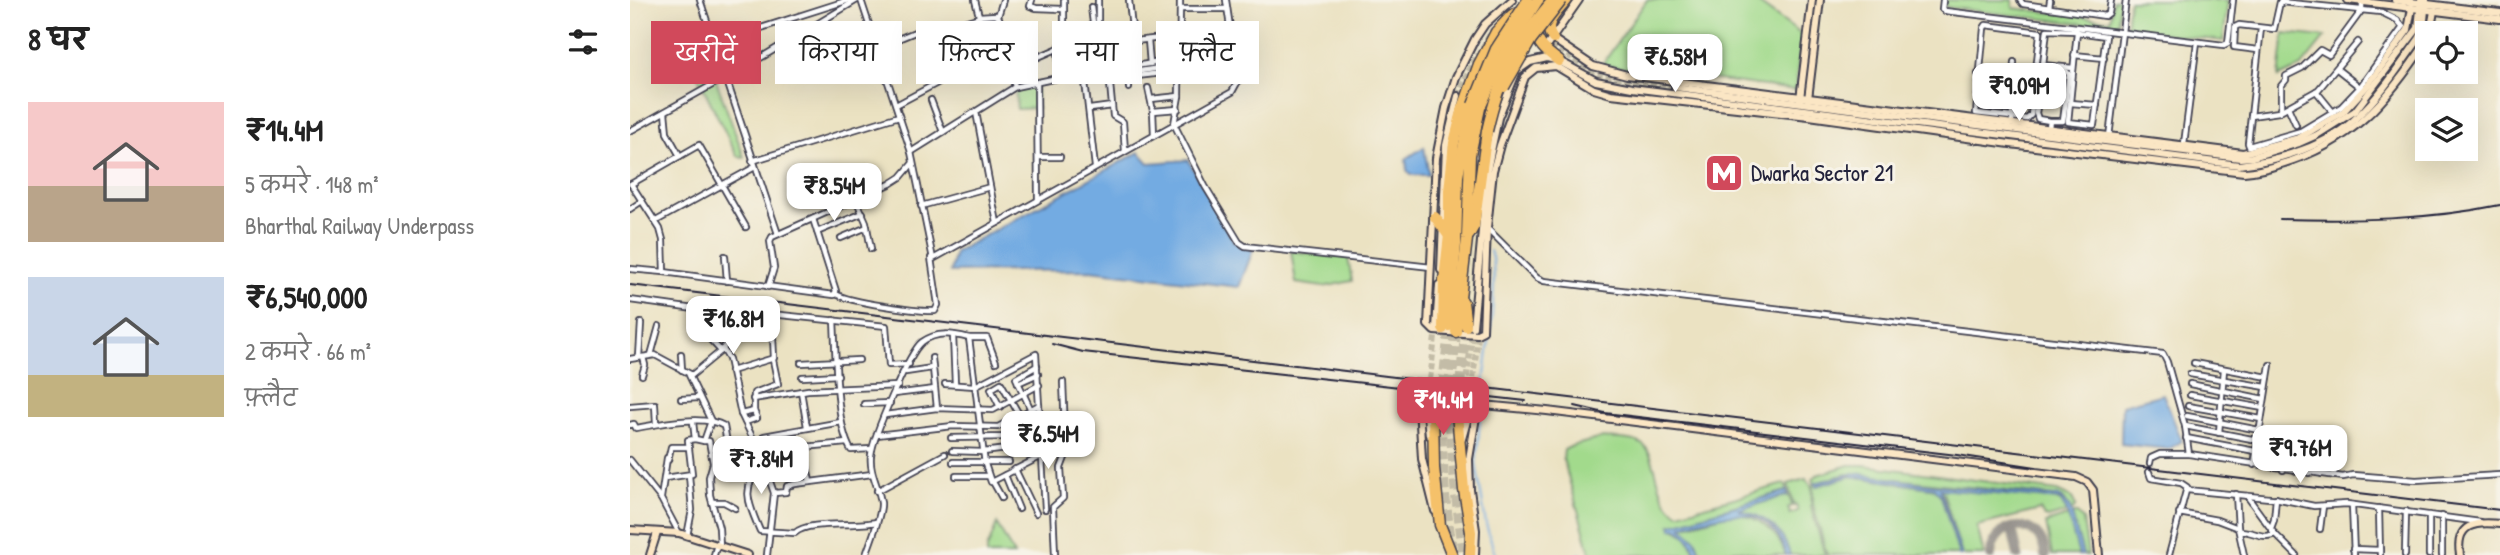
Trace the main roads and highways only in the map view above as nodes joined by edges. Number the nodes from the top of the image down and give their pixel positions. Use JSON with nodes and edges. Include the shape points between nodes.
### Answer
{"nodes":[{"id":1,"x":1528,"y":0,"type":"edge"},
{"id":2,"x":1538,"y":0,"type":"edge"},
{"id":3,"x":1545,"y":0,"type":"edge"},
{"id":4,"x":1553,"y":0,"type":"edge"},
{"id":5,"x":1562,"y":0,"type":"edge"},
{"id":6,"x":1567,"y":0,"type":"edge"},
{"id":7,"x":1542,"y":21,"type":"junction"},
{"id":8,"x":1553,"y":39,"type":"road end"},
{"id":9,"x":1559,"y":61,"type":"road end"},
{"id":10,"x":1477,"y":106,"type":"junction"},
{"id":11,"x":1434,"y":217,"type":"road end"},
{"id":12,"x":1467,"y":239,"type":"junction"},
{"id":13,"x":1453,"y":240,"type":"junction"},
{"id":14,"x":1453,"y":282,"type":"junction"},
{"id":15,"x":1473,"y":326,"type":"tunnel mouth"},
{"id":16,"x":1446,"y":330,"type":"tunnel mouth"},
{"id":17,"x":1430,"y":409,"type":"tunnel mouth"},
{"id":18,"x":1463,"y":413,"type":"tunnel mouth"},
{"id":19,"x":1450,"y":555,"type":"edge"},
{"id":20,"x":1473,"y":555,"type":"edge"}],
"edges":[{"from":1,"to":10,"type":"highway","bridge":true,"via":[[1496,49]]},
{"from":2,"to":10,"type":"highway","bridge":true},
{"from":3,"to":7,"type":"highway"},
{"from":3,"to":13,"type":"highway","via":[[1506,19],[1470,87],[1454,144],[1448,191]]},
{"from":4,"to":7,"type":"highway","bridge":true},
{"from":5,"to":7,"type":"highway","bridge":true},
{"from":6,"to":7,"type":"highway"},
{"from":7,"to":8,"type":"highway"},
{"from":7,"to":9,"type":"highway","via":[[1535,33],[1542,54]]},
{"from":7,"to":12,"type":"highway","bridge":true,"via":[[1503,73],[1487,131],[1474,226]]},
{"from":10,"to":12,"type":"highway"},
{"from":10,"to":13,"type":"highway","via":[[1467,128],[1458,176]]},
{"from":11,"to":13,"type":"highway"},
{"from":12,"to":14,"type":"highway"},
{"from":13,"to":14,"type":"highway"},
{"from":14,"to":15,"type":"highway"},
{"from":14,"to":16,"type":"highway"},
{"from":17,"to":19,"type":"highway","via":[[1440,525]]},
{"from":18,"to":20,"type":"highway","via":[[1464,490]]}]}
